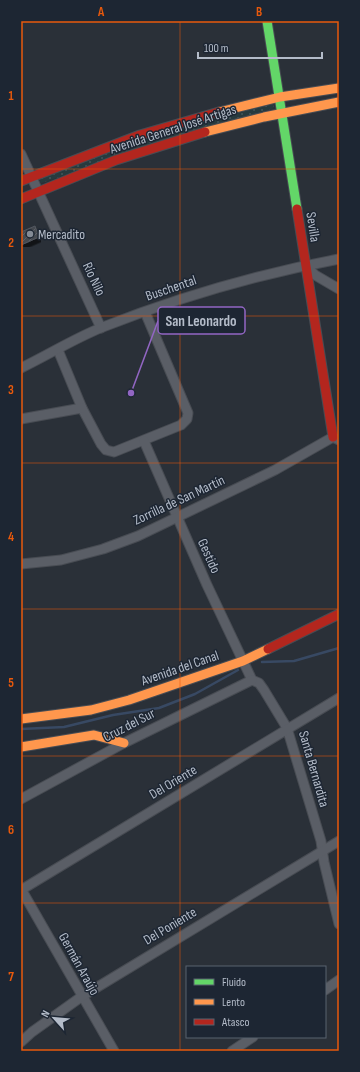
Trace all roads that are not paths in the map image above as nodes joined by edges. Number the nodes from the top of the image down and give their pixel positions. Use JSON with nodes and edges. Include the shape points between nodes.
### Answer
{"nodes":[{"id":1,"x":267,"y":21,"type":"edge"},
{"id":2,"x":339,"y":88,"type":"edge"},
{"id":3,"x":280,"y":97,"type":"junction"},
{"id":4,"x":339,"y":102,"type":"edge"},
{"id":5,"x":281,"y":111,"type":"junction"},
{"id":6,"x":21,"y":154,"type":"edge"},
{"id":7,"x":30,"y":177,"type":"junction"},
{"id":8,"x":21,"y":181,"type":"edge"},
{"id":9,"x":37,"y":191,"type":"junction"},
{"id":10,"x":21,"y":200,"type":"edge"},
{"id":11,"x":339,"y":259,"type":"edge"},
{"id":12,"x":305,"y":265,"type":"junction"},
{"id":13,"x":339,"y":289,"type":"edge"},
{"id":14,"x":145,"y":312,"type":"junction"},
{"id":15,"x":101,"y":328,"type":"junction"},
{"id":16,"x":58,"y":350,"type":"junction"},
{"id":17,"x":21,"y":368,"type":"edge"},
{"id":18,"x":82,"y":408,"type":"junction"},
{"id":19,"x":21,"y":418,"type":"edge"},
{"id":20,"x":336,"y":438,"type":"edge"},
{"id":21,"x":144,"y":441,"type":"junction"},
{"id":22,"x":177,"y":517,"type":"junction"},
{"id":23,"x":21,"y":564,"type":"edge"},
{"id":24,"x":339,"y":614,"type":"edge"},
{"id":25,"x":243,"y":661,"type":"junction"},
{"id":26,"x":252,"y":680,"type":"junction"},
{"id":27,"x":339,"y":698,"type":"edge"},
{"id":28,"x":21,"y":719,"type":"edge"},
{"id":29,"x":287,"y":728,"type":"junction"},
{"id":30,"x":124,"y":743,"type":"junction"},
{"id":31,"x":21,"y":747,"type":"edge"},
{"id":32,"x":21,"y":799,"type":"edge"},
{"id":33,"x":339,"y":841,"type":"edge"},
{"id":34,"x":322,"y":852,"type":"junction"},
{"id":35,"x":21,"y":890,"type":"edge"},
{"id":36,"x":339,"y":924,"type":"edge"},
{"id":37,"x":339,"y":980,"type":"edge"},
{"id":38,"x":326,"y":989,"type":"edge"},
{"id":39,"x":81,"y":997,"type":"junction"},
{"id":40,"x":252,"y":1038,"type":"edge"},
{"id":41,"x":21,"y":1042,"type":"edge"},
{"id":42,"x":114,"y":1051,"type":"edge"},
{"id":43,"x":232,"y":1051,"type":"edge"}],
"edges":[{"from":1,"to":3,"type":"street","name":"Sevilla"},
{"from":2,"to":3,"type":"street","name":"Avenida General José Artigas"},
{"from":3,"to":5,"type":"street","name":"Sevilla"},
{"from":3,"to":7,"type":"street","name":"Avenida General José Artigas","via":[[235,107],[140,135]]},
{"from":4,"to":5,"type":"street","name":"Avenida General José Artigas"},
{"from":5,"to":9,"type":"street","name":"Avenida General José Artigas","via":[[141,151]]},
{"from":5,"to":12,"type":"street","name":"Sevilla"},
{"from":6,"to":7,"type":"street","name":"Río Nilo"},
{"from":7,"to":8,"type":"street","name":"Avenida General José Artigas"},
{"from":7,"to":9,"type":"street","name":"Río Nilo"},
{"from":9,"to":10,"type":"street","name":"Avenida General José Artigas"},
{"from":9,"to":15,"type":"street","name":"Río Nilo"},
{"from":11,"to":12,"type":"street","name":"Buschental"},
{"from":12,"to":13,"type":"street","via":[[315,275]]},
{"from":12,"to":14,"type":"street","name":"Buschental","via":[[254,277]]},
{"from":12,"to":20,"type":"street","name":"Sevilla"},
{"from":14,"to":15,"type":"street","name":"Buschental"},
{"from":14,"to":21,"type":"street","via":[[188,414],[181,425]]},
{"from":15,"to":16,"type":"street","name":"Buschental"},
{"from":16,"to":17,"type":"street","name":"Buschental"},
{"from":16,"to":18,"type":"street"},
{"from":18,"to":19,"type":"street"},
{"from":18,"to":21,"type":"street","via":[[106,450],[114,452]]},
{"from":20,"to":22,"type":"street","name":"Zorrilla de San Martín"},
{"from":21,"to":22,"type":"street","name":"Gestido"},
{"from":22,"to":23,"type":"street","name":"Zorrilla de San Martín","via":[[103,549],[62,560]]},
{"from":22,"to":25,"type":"street","name":"Gestido"},
{"from":24,"to":25,"type":"street","name":"Avenida del Canal"},
{"from":25,"to":26,"type":"street","name":"Gestido"},
{"from":25,"to":28,"type":"street","name":"Avenida del Canal","via":[[129,700],[91,710]]},
{"from":26,"to":29,"type":"street","name":"Santa Bernardita","via":[[259,683]]},
{"from":26,"to":30,"type":"street","name":"Cruz del Sur"},
{"from":27,"to":29,"type":"street","name":"Del Oriente"},
{"from":29,"to":34,"type":"street","name":"Santa Bernardita"},
{"from":29,"to":35,"type":"street","name":"Del Oriente"},
{"from":30,"to":31,"type":"street","via":[[94,735]]},
{"from":30,"to":32,"type":"street","name":"Cruz del Sur"},
{"from":33,"to":34,"type":"street","name":"Del Poniente"},
{"from":34,"to":36,"type":"street","name":"Santa Bernardita"},
{"from":34,"to":39,"type":"street","name":"Del Poniente"},
{"from":35,"to":39,"type":"street","name":"Germán Araújo"},
{"from":37,"to":38,"type":"street"},
{"from":39,"to":41,"type":"street","name":"Del Poniente"},
{"from":39,"to":42,"type":"street","name":"Germán Araújo"},
{"from":40,"to":43,"type":"street"}]}
